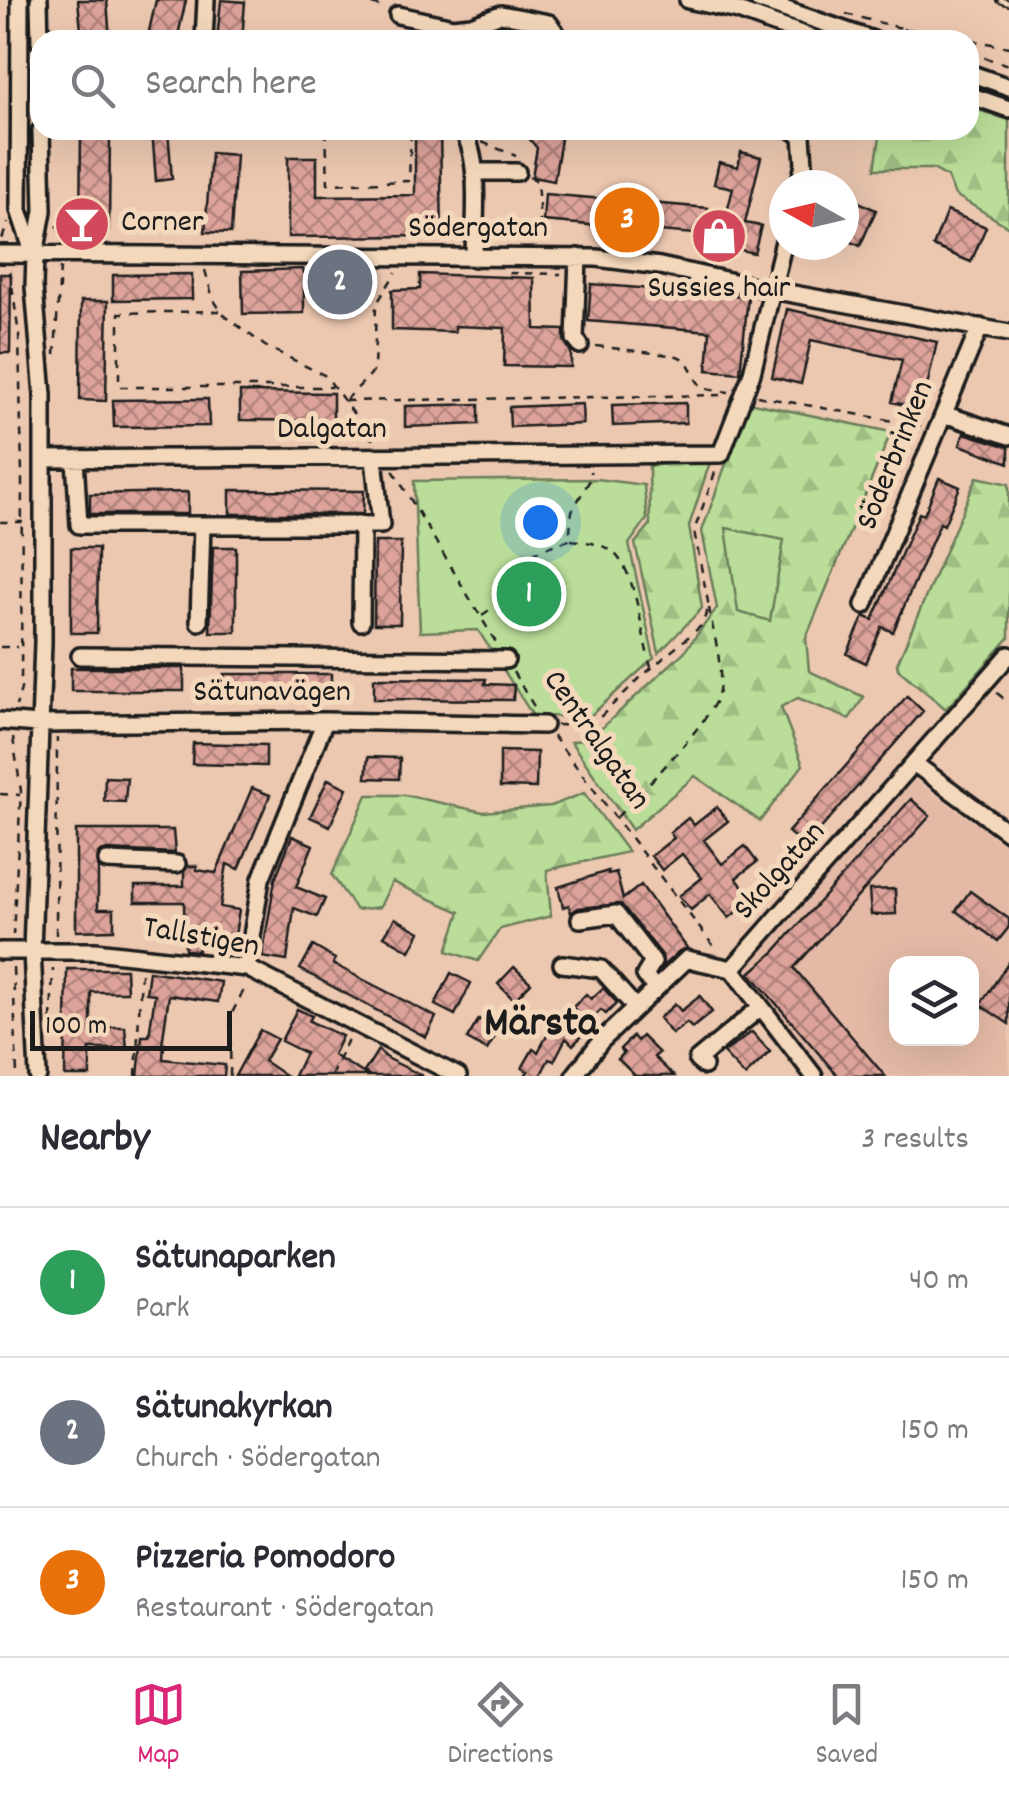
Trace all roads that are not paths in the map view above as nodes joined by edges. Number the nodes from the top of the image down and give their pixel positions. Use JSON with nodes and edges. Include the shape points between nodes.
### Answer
{"nodes":[{"id":1,"x":20,"y":0,"type":"edge"},
{"id":2,"x":39,"y":0,"type":"edge"},
{"id":3,"x":206,"y":0,"type":"edge"},
{"id":4,"x":688,"y":0,"type":"edge"},
{"id":5,"x":758,"y":0,"type":"edge"},
{"id":6,"x":398,"y":15,"type":"dead end"},
{"id":7,"x":40,"y":30,"type":"edge"},
{"id":8,"x":204,"y":30,"type":"edge"},
{"id":9,"x":554,"y":30,"type":"edge"},
{"id":10,"x":790,"y":30,"type":"edge"},
{"id":11,"x":844,"y":30,"type":"edge"},
{"id":12,"x":979,"y":76,"type":"edge"},
{"id":13,"x":1009,"y":87,"type":"edge"},
{"id":14,"x":979,"y":98,"type":"edge"},
{"id":15,"x":1009,"y":109,"type":"edge"},
{"id":16,"x":42,"y":140,"type":"edge"},
{"id":17,"x":467,"y":140,"type":"edge"},
{"id":18,"x":802,"y":140,"type":"edge"},
{"id":19,"x":803,"y":170,"type":"edge"},
{"id":20,"x":475,"y":172,"type":"junction"},
{"id":21,"x":517,"y":172,"type":"dead end"},
{"id":22,"x":1,"y":254,"type":"edge"},
{"id":23,"x":35,"y":256,"type":"junction"},
{"id":24,"x":474,"y":258,"type":"junction"},
{"id":25,"x":779,"y":260,"type":"edge"},
{"id":26,"x":578,"y":266,"type":"junction"},
{"id":27,"x":771,"y":290,"type":"junction"},
{"id":28,"x":980,"y":327,"type":"junction"},
{"id":29,"x":1009,"y":333,"type":"edge"},
{"id":30,"x":580,"y":345,"type":"road end"},
{"id":31,"x":944,"y":414,"type":"junction"},
{"id":32,"x":1009,"y":436,"type":"edge"},
{"id":33,"x":380,"y":458,"type":"junction"},
{"id":34,"x":75,"y":459,"type":"junction"},
{"id":35,"x":44,"y":460,"type":"junction"},
{"id":36,"x":202,"y":525,"type":"junction"},
{"id":37,"x":362,"y":525,"type":"junction"},
{"id":38,"x":864,"y":605,"type":"dead end"},
{"id":39,"x":199,"y":622,"type":"dead end"},
{"id":40,"x":361,"y":622,"type":"dead end"},
{"id":41,"x":1009,"y":655,"type":"edge"},
{"id":42,"x":80,"y":656,"type":"dead end"},
{"id":43,"x":506,"y":660,"type":"road end"},
{"id":44,"x":6,"y":721,"type":"edge"},
{"id":45,"x":325,"y":721,"type":"junction"},
{"id":46,"x":40,"y":724,"type":"junction"},
{"id":47,"x":544,"y":724,"type":"road end"},
{"id":48,"x":914,"y":764,"type":"junction"},
{"id":49,"x":1009,"y":834,"type":"edge"},
{"id":50,"x":107,"y":861,"type":"dead end"},
{"id":51,"x":177,"y":864,"type":"dead end"},
{"id":52,"x":580,"y":919,"type":"dead end"},
{"id":53,"x":32,"y":951,"type":"junction"},
{"id":54,"x":6,"y":952,"type":"edge"},
{"id":55,"x":562,"y":964,"type":"dead end"},
{"id":56,"x":732,"y":969,"type":"junction"},
{"id":57,"x":251,"y":970,"type":"junction"},
{"id":58,"x":655,"y":988,"type":"junction"},
{"id":59,"x":761,"y":1006,"type":"junction"},
{"id":60,"x":635,"y":1007,"type":"junction"},
{"id":61,"x":704,"y":1066,"type":"dead end"},
{"id":62,"x":38,"y":1076,"type":"edge"},
{"id":63,"x":458,"y":1076,"type":"edge"},
{"id":64,"x":574,"y":1076,"type":"edge"},
{"id":65,"x":814,"y":1076,"type":"edge"}],
"edges":[{"from":1,"to":23,"type":"street","via":[[19,210]]},
{"from":2,"to":7,"type":"street"},
{"from":3,"to":8,"type":"street"},
{"from":4,"to":10,"type":"street"},
{"from":5,"to":11,"type":"street"},
{"from":6,"to":9,"type":"street","via":[[453,27],[501,14],[549,23]]},
{"from":12,"to":13,"type":"street"},
{"from":14,"to":15,"type":"street"},
{"from":16,"to":23,"type":"street","via":[[43,212]]},
{"from":17,"to":20,"type":"street"},
{"from":18,"to":19,"type":"street"},
{"from":20,"to":21,"type":"street"},
{"from":20,"to":24,"type":"street"},
{"from":22,"to":23,"type":"street","name":"Södergatan"},
{"from":23,"to":24,"type":"street","name":"Södergatan"},
{"from":23,"to":35,"type":"street"},
{"from":24,"to":26,"type":"street","name":"Södergatan"},
{"from":25,"to":27,"type":"street"},
{"from":26,"to":27,"type":"street","name":"Södergatan","via":[[660,266]]},
{"from":26,"to":30,"type":"street"},
{"from":27,"to":28,"type":"street","name":"Södergatan"},
{"from":27,"to":33,"type":"street","name":"Dalgatan","via":[[752,373],[721,454]]},
{"from":28,"to":29,"type":"street","name":"Södergatan"},
{"from":28,"to":31,"type":"street","name":"Söderbrinken"},
{"from":31,"to":32,"type":"street"},
{"from":31,"to":38,"type":"street","name":"Söderbrinken"},
{"from":33,"to":34,"type":"street","name":"Dalgatan"},
{"from":33,"to":37,"type":"street","via":[[382,525]]},
{"from":34,"to":35,"type":"street","name":"Dalgatan"},
{"from":34,"to":36,"type":"street","via":[[79,525]]},
{"from":35,"to":46,"type":"street"},
{"from":36,"to":37,"type":"street"},
{"from":36,"to":39,"type":"street"},
{"from":37,"to":40,"type":"street"},
{"from":41,"to":48,"type":"street","name":"Skolgatan"},
{"from":42,"to":43,"type":"street"},
{"from":44,"to":46,"type":"street","name":"Sätunavägen"},
{"from":45,"to":46,"type":"street","name":"Sätunavägen"},
{"from":45,"to":47,"type":"street","name":"Sätunavägen"},
{"from":45,"to":57,"type":"street","via":[[262,879]]},
{"from":46,"to":53,"type":"street"},
{"from":48,"to":49,"type":"street"},
{"from":48,"to":56,"type":"street","name":"Skolgatan"},
{"from":50,"to":51,"type":"street"},
{"from":52,"to":58,"type":"street","via":[[616,914],[653,962],[644,976]]},
{"from":53,"to":54,"type":"street","name":"Tallstigen"},
{"from":53,"to":57,"type":"street","name":"Tallstigen","via":[[95,951]]},
{"from":53,"to":62,"type":"street"},
{"from":55,"to":60,"type":"street","via":[[601,969]]},
{"from":56,"to":58,"type":"street","name":"Skolgatan","via":[[687,960]]},
{"from":56,"to":59,"type":"street"},
{"from":57,"to":63,"type":"street","name":"Tallstigen"},
{"from":58,"to":60,"type":"street","name":"Skolgatan"},
{"from":59,"to":61,"type":"street","via":[[697,1060]]},
{"from":59,"to":65,"type":"street"},
{"from":60,"to":64,"type":"street","name":"Skolgatan"}]}
